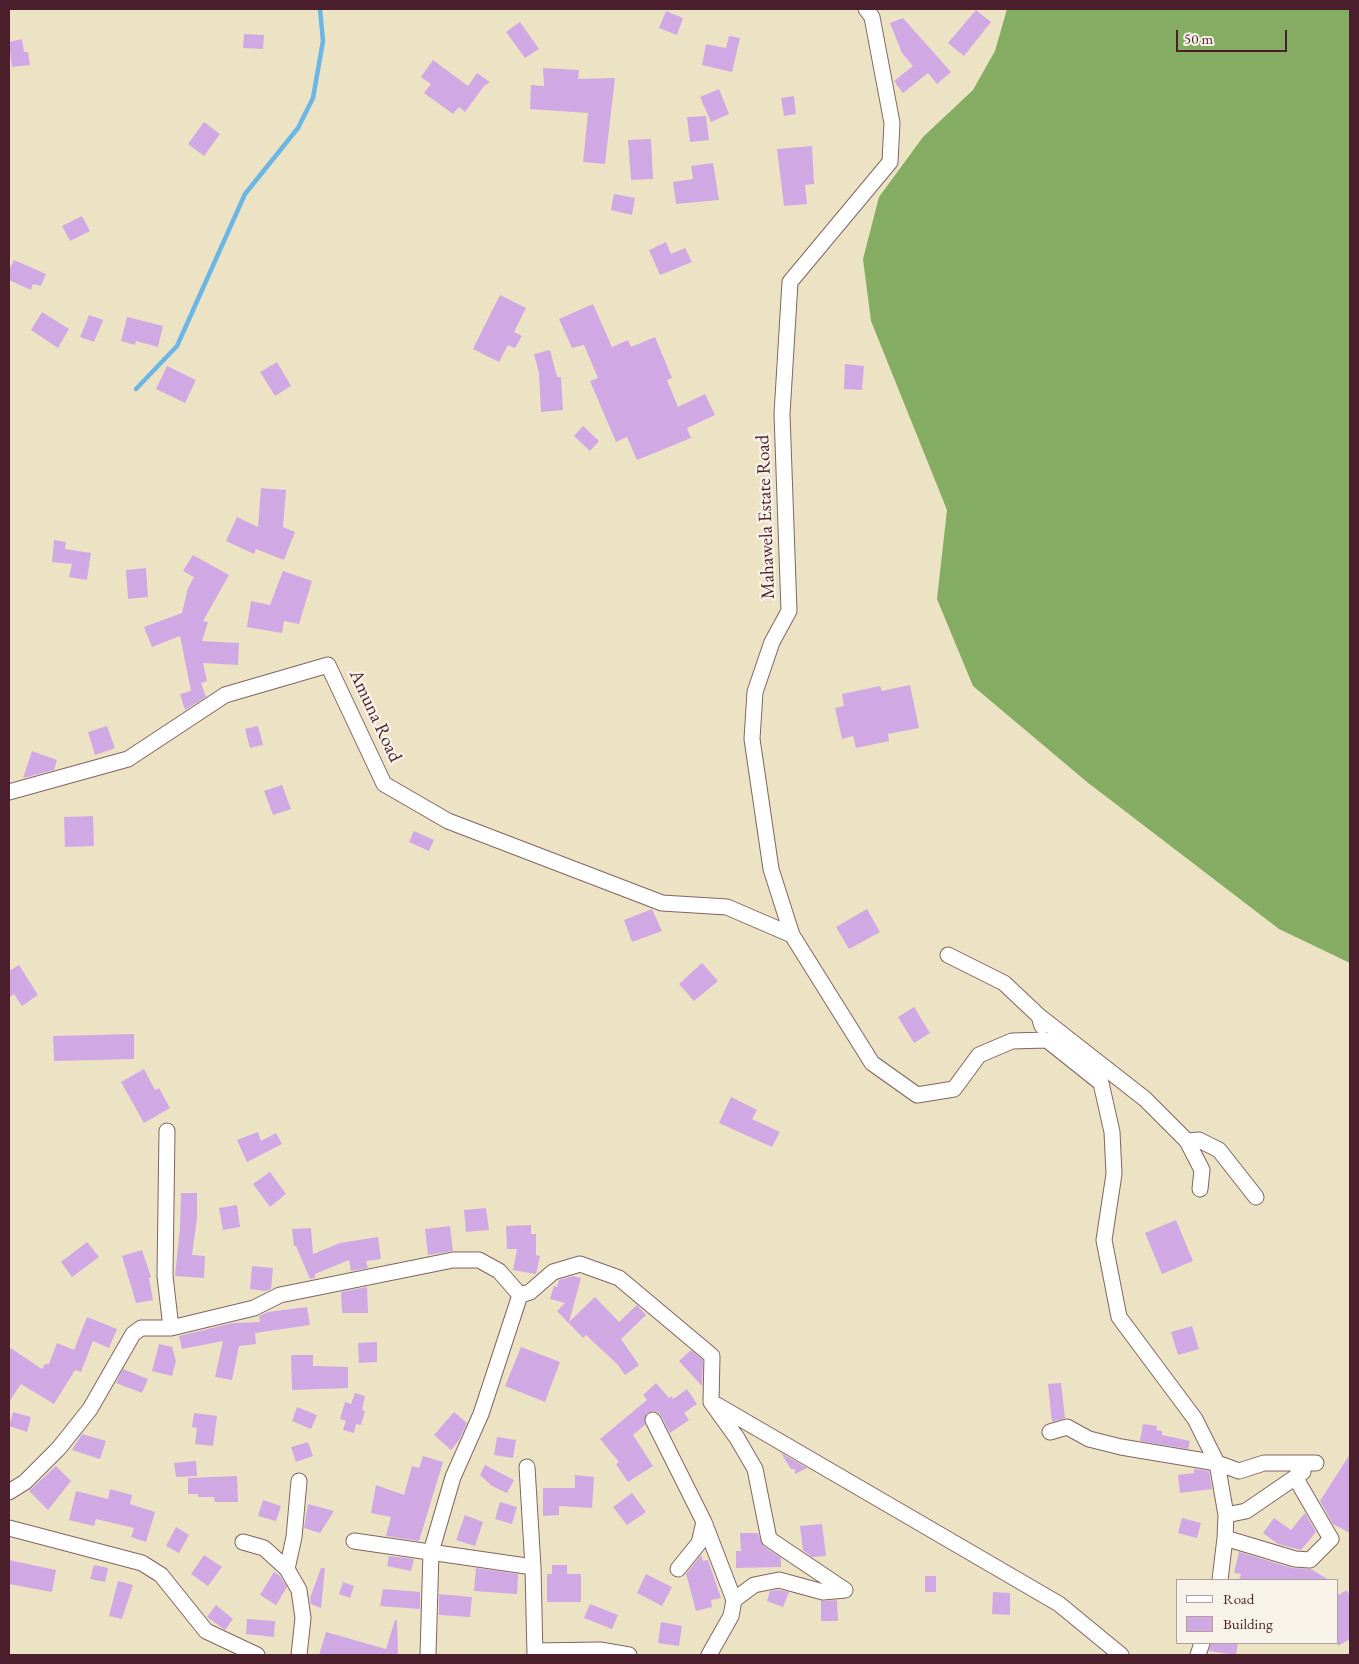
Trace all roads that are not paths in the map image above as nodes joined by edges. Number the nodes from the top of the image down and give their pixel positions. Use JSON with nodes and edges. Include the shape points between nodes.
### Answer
{"nodes":[{"id":1,"x":866,"y":9,"type":"edge"},
{"id":2,"x":9,"y":792,"type":"edge"},
{"id":3,"x":792,"y":935,"type":"junction"},
{"id":4,"x":948,"y":955,"type":"dead end"},
{"id":5,"x":1039,"y":1016,"type":"junction"},
{"id":6,"x":1047,"y":1040,"type":"junction"},
{"id":7,"x":167,"y":1131,"type":"dead end"},
{"id":8,"x":1187,"y":1141,"type":"junction"},
{"id":9,"x":1200,"y":1189,"type":"dead end"},
{"id":10,"x":1256,"y":1197,"type":"dead end"},
{"id":11,"x":520,"y":1294,"type":"junction"},
{"id":12,"x":170,"y":1328,"type":"junction"},
{"id":13,"x":711,"y":1402,"type":"junction"},
{"id":14,"x":653,"y":1420,"type":"dead end"},
{"id":15,"x":1050,"y":1432,"type":"dead end"},
{"id":16,"x":1217,"y":1463,"type":"junction"},
{"id":17,"x":527,"y":1468,"type":"dead end"},
{"id":18,"x":1295,"y":1477,"type":"junction"},
{"id":19,"x":299,"y":1481,"type":"dead end"},
{"id":20,"x":9,"y":1492,"type":"edge"},
{"id":21,"x":1226,"y":1515,"type":"junction"},
{"id":22,"x":704,"y":1522,"type":"junction"},
{"id":23,"x":9,"y":1528,"type":"edge"},
{"id":24,"x":1225,"y":1538,"type":"junction"},
{"id":25,"x":354,"y":1541,"type":"dead end"},
{"id":26,"x":242,"y":1542,"type":"dead end"},
{"id":27,"x":431,"y":1552,"type":"junction"},
{"id":28,"x":533,"y":1567,"type":"junction"},
{"id":29,"x":287,"y":1569,"type":"junction"},
{"id":30,"x":678,"y":1569,"type":"dead end"},
{"id":31,"x":1220,"y":1579,"type":"edge"},
{"id":32,"x":734,"y":1600,"type":"junction"},
{"id":33,"x":535,"y":1653,"type":"edge"},
{"id":34,"x":257,"y":1655,"type":"edge"},
{"id":35,"x":299,"y":1655,"type":"edge"},
{"id":36,"x":428,"y":1655,"type":"edge"},
{"id":37,"x":628,"y":1655,"type":"edge"},
{"id":38,"x":709,"y":1655,"type":"edge"},
{"id":39,"x":1121,"y":1655,"type":"edge"}],
"edges":[{"from":1,"to":3,"type":"street","name":"Mahawela Estate Road","via":[[872,17],[892,123],[890,162],[790,282],[782,414],[789,611],[772,642],[755,692],[752,739],[772,869]]},
{"from":2,"to":3,"type":"street","name":"Amuna Road","via":[[128,759],[225,695],[328,665],[384,784],[448,821],[662,903],[727,907]]},
{"from":3,"to":6,"type":"street","name":"Mahawela Estate Road","via":[[872,1063],[917,1094],[954,1089],[979,1056],[1012,1041]]},
{"from":4,"to":5,"type":"street","via":[[1004,983]]},
{"from":5,"to":6,"type":"street"},
{"from":5,"to":8,"type":"street","via":[[1145,1099]]},
{"from":6,"to":16,"type":"street","via":[[1101,1083],[1112,1132],[1114,1174],[1104,1240],[1119,1317],[1196,1419]]},
{"from":7,"to":12,"type":"street","via":[[165,1276]]},
{"from":8,"to":9,"type":"street","via":[[1202,1170]]},
{"from":8,"to":10,"type":"street","via":[[1198,1140],[1220,1150]]},
{"from":11,"to":12,"type":"street","via":[[499,1271],[479,1260],[453,1260],[280,1295],[254,1308]]},
{"from":11,"to":13,"type":"street","via":[[530,1292],[553,1272],[580,1264],[619,1278],[712,1356]]},
{"from":11,"to":27,"type":"street","via":[[480,1414],[454,1477]]},
{"from":12,"to":20,"type":"street","via":[[141,1328],[133,1334],[90,1409],[59,1448],[25,1482]]},
{"from":13,"to":32,"type":"street","via":[[755,1469],[769,1539],[845,1590],[823,1592],[779,1580],[754,1585]]},
{"from":13,"to":39,"type":"street","via":[[1059,1604]]},
{"from":14,"to":22,"type":"street"},
{"from":15,"to":16,"type":"street","via":[[1068,1427],[1089,1439],[1121,1447]]},
{"from":16,"to":18,"type":"street","via":[[1240,1471],[1264,1463],[1316,1463]]},
{"from":16,"to":21,"type":"street"},
{"from":17,"to":28,"type":"street"},
{"from":18,"to":21,"type":"street","via":[[1246,1510]]},
{"from":18,"to":24,"type":"street","via":[[1331,1539],[1310,1560],[1295,1560]]},
{"from":19,"to":29,"type":"street","via":[[294,1537]]},
{"from":21,"to":24,"type":"street"},
{"from":22,"to":30,"type":"street","via":[[700,1543]]},
{"from":22,"to":32,"type":"street"},
{"from":23,"to":34,"type":"street","via":[[142,1563],[161,1575],[206,1631]]},
{"from":24,"to":31,"type":"street"},
{"from":25,"to":27,"type":"street"},
{"from":26,"to":29,"type":"street","via":[[264,1548]]},
{"from":27,"to":28,"type":"street"},
{"from":27,"to":36,"type":"street"},
{"from":28,"to":33,"type":"street"},
{"from":29,"to":35,"type":"street","via":[[299,1590],[303,1618]]},
{"from":32,"to":38,"type":"street","via":[[731,1616]]},
{"from":33,"to":37,"type":"street","via":[[600,1650]]}]}
